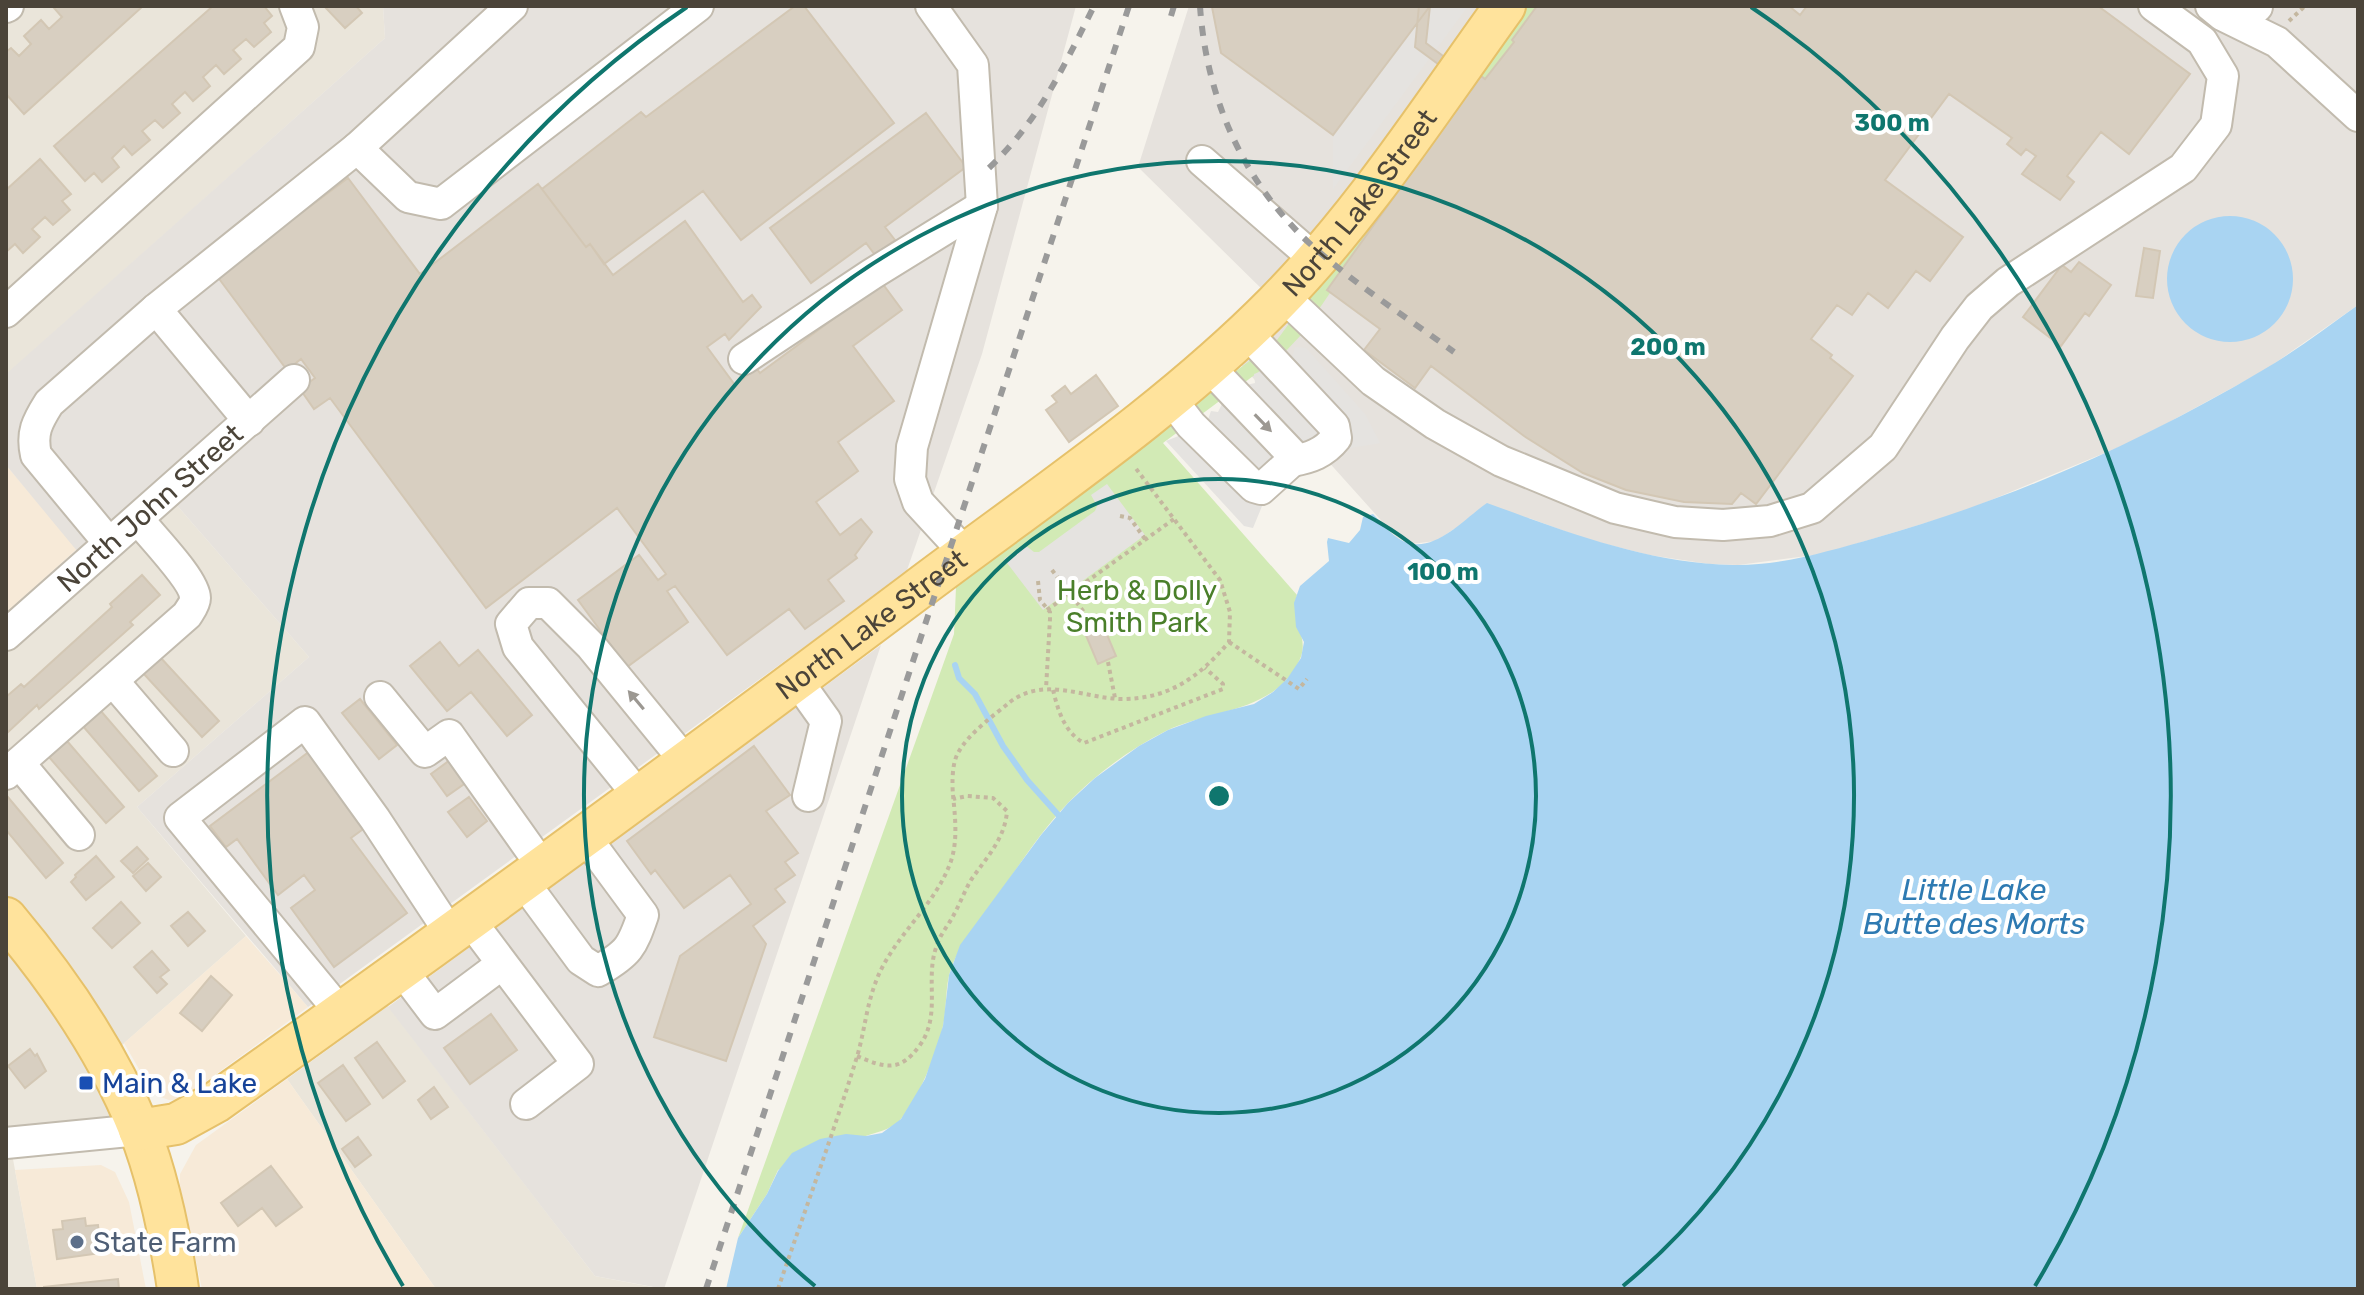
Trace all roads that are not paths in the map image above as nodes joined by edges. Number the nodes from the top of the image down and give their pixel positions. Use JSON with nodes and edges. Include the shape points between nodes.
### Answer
{"nodes":[{"id":1,"x":295,"y":6,"type":"edge"},
{"id":2,"x":512,"y":6,"type":"edge"},
{"id":3,"x":698,"y":6,"type":"edge"},
{"id":4,"x":931,"y":6,"type":"edge"},
{"id":5,"x":1505,"y":6,"type":"edge"},
{"id":6,"x":2154,"y":6,"type":"edge"},
{"id":7,"x":2211,"y":6,"type":"edge"},
{"id":8,"x":2358,"y":116,"type":"edge"},
{"id":9,"x":357,"y":148,"type":"junction"},
{"id":10,"x":1202,"y":161,"type":"dead end"},
{"id":11,"x":982,"y":206,"type":"junction"},
{"id":12,"x":1316,"y":260,"type":"junction"},
{"id":13,"x":1283,"y":296,"type":"junction"},
{"id":14,"x":156,"y":309,"type":"junction"},
{"id":15,"x":6,"y":312,"type":"edge"},
{"id":16,"x":1246,"y":332,"type":"junction"},
{"id":17,"x":744,"y":359,"type":"dead end"},
{"id":18,"x":1209,"y":367,"type":"junction"},
{"id":19,"x":294,"y":380,"type":"dead end"},
{"id":20,"x":1171,"y":399,"type":"junction"},
{"id":21,"x":249,"y":421,"type":"junction"},
{"id":22,"x":1292,"y":461,"type":"junction"},
{"id":23,"x":138,"y":519,"type":"junction"},
{"id":24,"x":109,"y":543,"type":"junction"},
{"id":25,"x":965,"y":553,"type":"junction"},
{"id":26,"x":6,"y":635,"type":"edge"},
{"id":27,"x":796,"y":679,"type":"junction"},
{"id":28,"x":113,"y":681,"type":"junction"},
{"id":29,"x":380,"y":697,"type":"dead end"},
{"id":30,"x":173,"y":751,"type":"dead end"},
{"id":31,"x":685,"y":761,"type":"junction"},
{"id":32,"x":12,"y":768,"type":"edge"},
{"id":33,"x":638,"y":795,"type":"junction"},
{"id":34,"x":808,"y":796,"type":"dead end"},
{"id":35,"x":79,"y":835,"type":"dead end"},
{"id":36,"x":584,"y":835,"type":"junction"},
{"id":37,"x":532,"y":873,"type":"junction"},
{"id":38,"x":6,"y":918,"type":"edge"},
{"id":39,"x":460,"y":926,"type":"junction"},
{"id":40,"x":502,"y":964,"type":"junction"},
{"id":41,"x":401,"y":969,"type":"junction"},
{"id":42,"x":341,"y":1013,"type":"junction"},
{"id":43,"x":526,"y":1104,"type":"dead end"},
{"id":44,"x":139,"y":1130,"type":"junction"},
{"id":45,"x":6,"y":1143,"type":"edge"},
{"id":46,"x":178,"y":1289,"type":"edge"}],
"edges":[{"from":1,"to":15,"type":"street","via":[[303,27],[299,47]]},
{"from":2,"to":9,"type":"street"},
{"from":3,"to":9,"type":"street","via":[[441,204],[408,197]]},
{"from":4,"to":11,"type":"street","via":[[973,65]]},
{"from":5,"to":12,"type":"main road","name":"North Lake Street"},
{"from":6,"to":13,"type":"street","via":[[2202,41],[2223,76],[2216,125],[2183,168],[2008,282],[1979,307],[1883,447],[1812,508],[1770,521],[1723,525],[1675,522],[1615,508],[1501,461],[1435,424],[1373,381]]},
{"from":7,"to":8,"type":"street","via":[[2277,42]]},
{"from":9,"to":14,"type":"street"},
{"from":10,"to":12,"type":"street"},
{"from":11,"to":17,"type":"street"},
{"from":11,"to":25,"type":"street","via":[[912,447],[910,479],[918,502]]},
{"from":12,"to":13,"type":"main road","name":"North Lake Street"},
{"from":13,"to":16,"type":"main road","name":"North Lake Street"},
{"from":14,"to":21,"type":"street"},
{"from":14,"to":24,"type":"street","via":[[49,403],[32,439],[36,455]]},
{"from":16,"to":18,"type":"main road","name":"North Lake Street"},
{"from":16,"to":22,"type":"street","via":[[1334,426],[1336,438],[1328,448]]},
{"from":18,"to":20,"type":"main road","name":"North Lake Street"},
{"from":18,"to":22,"type":"street","one_way":true,"via":[[1291,453]]},
{"from":19,"to":21,"type":"street","name":"North John Street"},
{"from":20,"to":22,"type":"street","via":[[1254,487],[1261,489]]},
{"from":20,"to":25,"type":"main road","name":"North Lake Street"},
{"from":21,"to":23,"type":"street","name":"North John Street"},
{"from":23,"to":24,"type":"street","name":"North John Street"},
{"from":23,"to":28,"type":"street","via":[[195,596],[187,615]]},
{"from":24,"to":26,"type":"street","name":"North John Street"},
{"from":25,"to":27,"type":"main road","name":"North Lake Street"},
{"from":27,"to":31,"type":"main road","name":"North Lake Street"},
{"from":27,"to":34,"type":"street","via":[[826,721]]},
{"from":28,"to":30,"type":"street"},
{"from":28,"to":32,"type":"street"},
{"from":29,"to":37,"type":"street","via":[[425,752],[449,735]]},
{"from":31,"to":33,"type":"main road","name":"North Lake Street"},
{"from":31,"to":33,"type":"street","one_way":true,"via":[[591,646],[548,603],[529,603],[511,624],[518,647]]},
{"from":32,"to":35,"type":"street"},
{"from":33,"to":36,"type":"main road","name":"North Lake Street"},
{"from":36,"to":37,"type":"main road","name":"North Lake Street"},
{"from":36,"to":37,"type":"street","via":[[643,915],[632,946],[614,962],[598,971],[581,960]]},
{"from":37,"to":39,"type":"main road","name":"North Lake Street"},
{"from":38,"to":44,"type":"main road","via":[[85,1026]]},
{"from":39,"to":40,"type":"street"},
{"from":39,"to":41,"type":"main road","name":"North Lake Street"},
{"from":39,"to":42,"type":"street","via":[[305,722],[180,818]]},
{"from":40,"to":41,"type":"street","via":[[435,1014]]},
{"from":40,"to":43,"type":"street","via":[[578,1064]]},
{"from":41,"to":42,"type":"main road","name":"North Lake Street"},
{"from":42,"to":44,"type":"main road","name":"North Lake Street","via":[[197,1114],[176,1124]]},
{"from":44,"to":45,"type":"street"},
{"from":44,"to":46,"type":"main road","via":[[164,1213]]}]}
